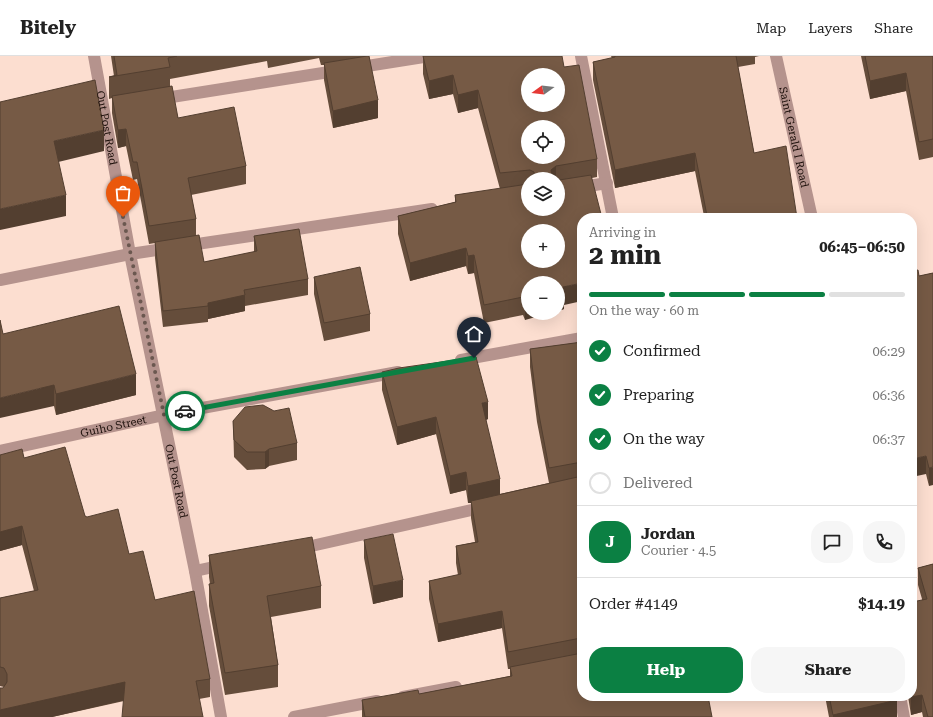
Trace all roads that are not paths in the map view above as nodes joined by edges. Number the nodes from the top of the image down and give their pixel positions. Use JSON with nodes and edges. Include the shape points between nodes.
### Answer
{"nodes":[{"id":1,"x":94,"y":56,"type":"edge"},
{"id":2,"x":430,"y":56,"type":"edge"},
{"id":3,"x":580,"y":56,"type":"edge"},
{"id":4,"x":776,"y":56,"type":"edge"},
{"id":5,"x":150,"y":100,"type":"edge"},
{"id":6,"x":607,"y":183,"type":"junction"},
{"id":7,"x":565,"y":190,"type":"edge"},
{"id":8,"x":442,"y":208,"type":"edge"},
{"id":9,"x":612,"y":213,"type":"edge"},
{"id":10,"x":811,"y":213,"type":"edge"},
{"id":11,"x":130,"y":254,"type":"junction"},
{"id":12,"x":0,"y":280,"type":"edge"},
{"id":13,"x":577,"y":339,"type":"edge"},
{"id":14,"x":450,"y":362,"type":"edge"},
{"id":15,"x":412,"y":370,"type":"edge"},
{"id":16,"x":164,"y":415,"type":"junction"},
{"id":17,"x":0,"y":451,"type":"edge"},
{"id":18,"x":497,"y":505,"type":"edge"},
{"id":19,"x":288,"y":551,"type":"edge"},
{"id":20,"x":233,"y":563,"type":"edge"},
{"id":21,"x":195,"y":571,"type":"junction"},
{"id":22,"x":465,"y":685,"type":"edge"},
{"id":23,"x":901,"y":701,"type":"edge"},
{"id":24,"x":221,"y":717,"type":"edge"},
{"id":25,"x":294,"y":717,"type":"edge"},
{"id":26,"x":904,"y":717,"type":"edge"}],
"edges":[{"from":1,"to":11,"type":"street","name":"Out Post Road","via":[[108,107]]},
{"from":2,"to":5,"type":"street"},
{"from":3,"to":6,"type":"street"},
{"from":4,"to":10,"type":"street","name":"Saint Gerald I Road"},
{"from":6,"to":7,"type":"street"},
{"from":6,"to":9,"type":"street"},
{"from":8,"to":11,"type":"street"},
{"from":11,"to":12,"type":"street"},
{"from":11,"to":16,"type":"street","name":"Out Post Road"},
{"from":13,"to":14,"type":"street"},
{"from":15,"to":16,"type":"street","name":"Guiho Street"},
{"from":16,"to":17,"type":"street","name":"Guiho Street"},
{"from":16,"to":21,"type":"street","name":"Out Post Road"},
{"from":18,"to":19,"type":"street"},
{"from":20,"to":21,"type":"street"},
{"from":21,"to":24,"type":"street","name":"Out Post Road"},
{"from":22,"to":25,"type":"street"},
{"from":23,"to":26,"type":"street"}]}
